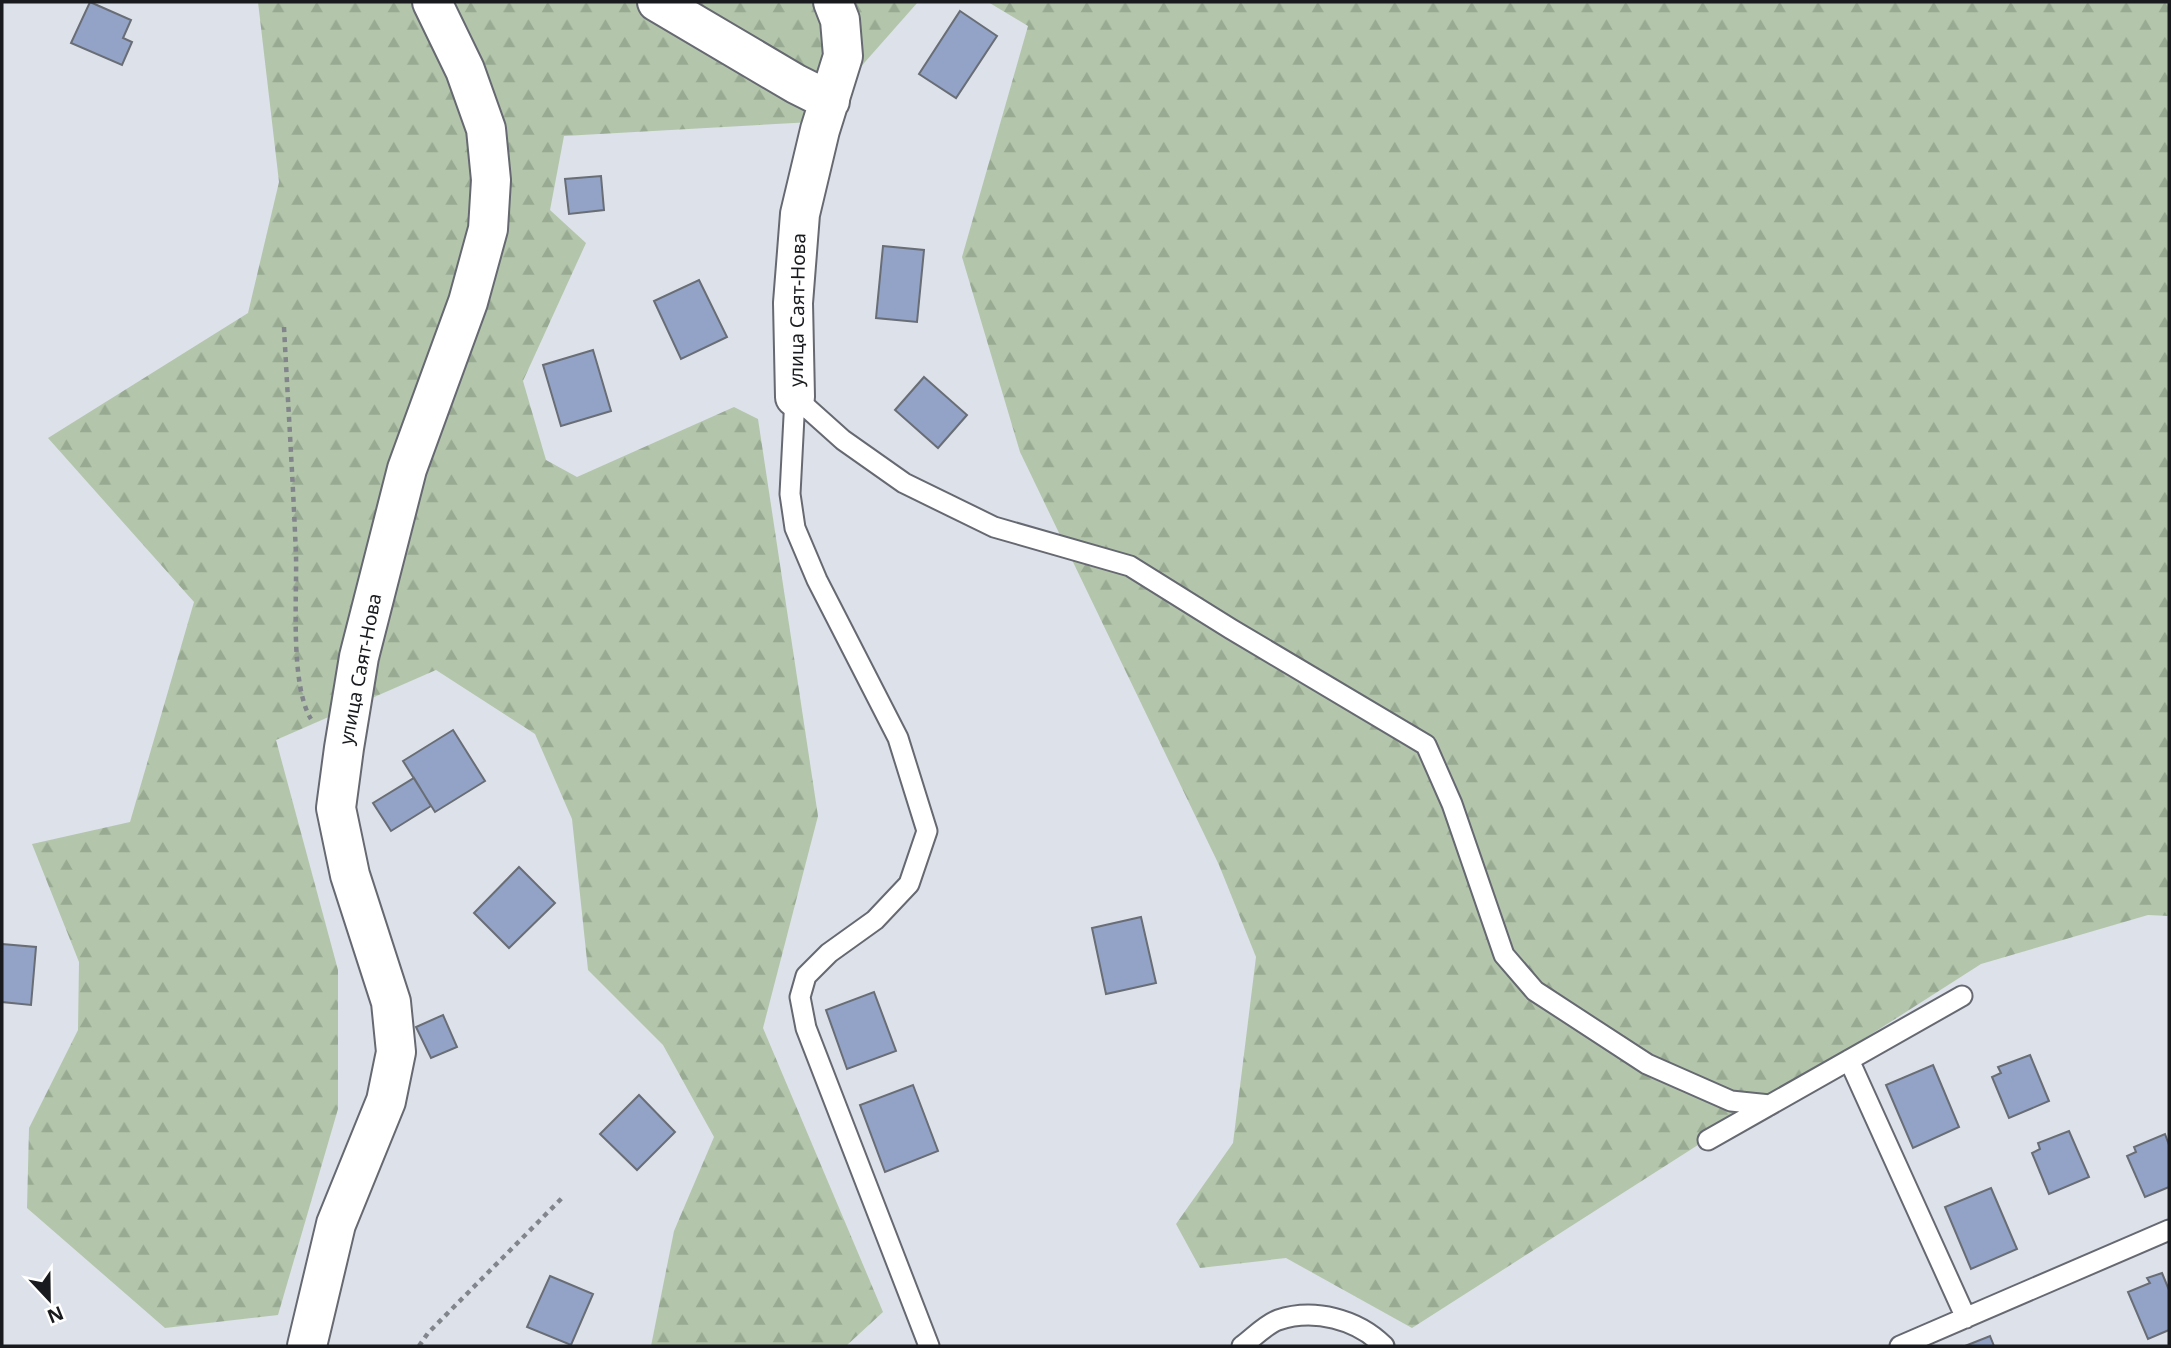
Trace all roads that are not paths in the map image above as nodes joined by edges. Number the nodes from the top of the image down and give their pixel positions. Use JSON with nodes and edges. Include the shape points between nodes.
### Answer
{"nodes":[{"id":1,"x":432,"y":2,"type":"edge"},
{"id":2,"x":657,"y":2,"type":"edge"},
{"id":3,"x":833,"y":2,"type":"edge"},
{"id":4,"x":831,"y":101,"type":"junction"},
{"id":5,"x":795,"y":397,"type":"junction"},
{"id":6,"x":1962,"y":996,"type":"dead end"},
{"id":7,"x":1849,"y":1060,"type":"junction"},
{"id":8,"x":1770,"y":1105,"type":"junction"},
{"id":9,"x":1708,"y":1140,"type":"dead end"},
{"id":10,"x":2169,"y":1230,"type":"edge"},
{"id":11,"x":1966,"y":1318,"type":"junction"},
{"id":12,"x":310,"y":1345,"type":"edge"},
{"id":13,"x":929,"y":1346,"type":"edge"},
{"id":14,"x":1242,"y":1346,"type":"edge"},
{"id":15,"x":1384,"y":1346,"type":"edge"},
{"id":16,"x":1900,"y":1346,"type":"edge"}],
"edges":[{"from":1,"to":12,"type":"street","name":"улица Саят-Нова","via":[[465,69],[486,129],[491,180],[488,229],[468,302],[407,469],[359,657],[344,748],[336,808],[350,875],[391,1002],[396,1052],[386,1101],[337,1224]]},
{"from":2,"to":4,"type":"street"},
{"from":3,"to":4,"type":"street","name":"улица Саят-Нова","via":[[840,20],[843,56]]},
{"from":4,"to":5,"type":"street","name":"улица Саят-Нова","via":[[800,214],[793,303]]},
{"from":5,"to":8,"type":"lane","via":[[843,440],[904,482],[995,527],[1130,566],[1426,745],[1452,804],[1504,955],[1535,991],[1647,1064],[1731,1101]]},
{"from":5,"to":13,"type":"lane","via":[[790,494],[795,528],[898,738],[927,831],[909,884],[806,976],[800,997],[806,1028]]},
{"from":6,"to":7,"type":"lane"},
{"from":7,"to":8,"type":"lane"},
{"from":7,"to":11,"type":"lane"},
{"from":8,"to":9,"type":"lane"},
{"from":10,"to":11,"type":"lane"},
{"from":11,"to":16,"type":"lane"},
{"from":14,"to":15,"type":"lane","via":[[1275,1321],[1307,1313],[1350,1322]]}]}
